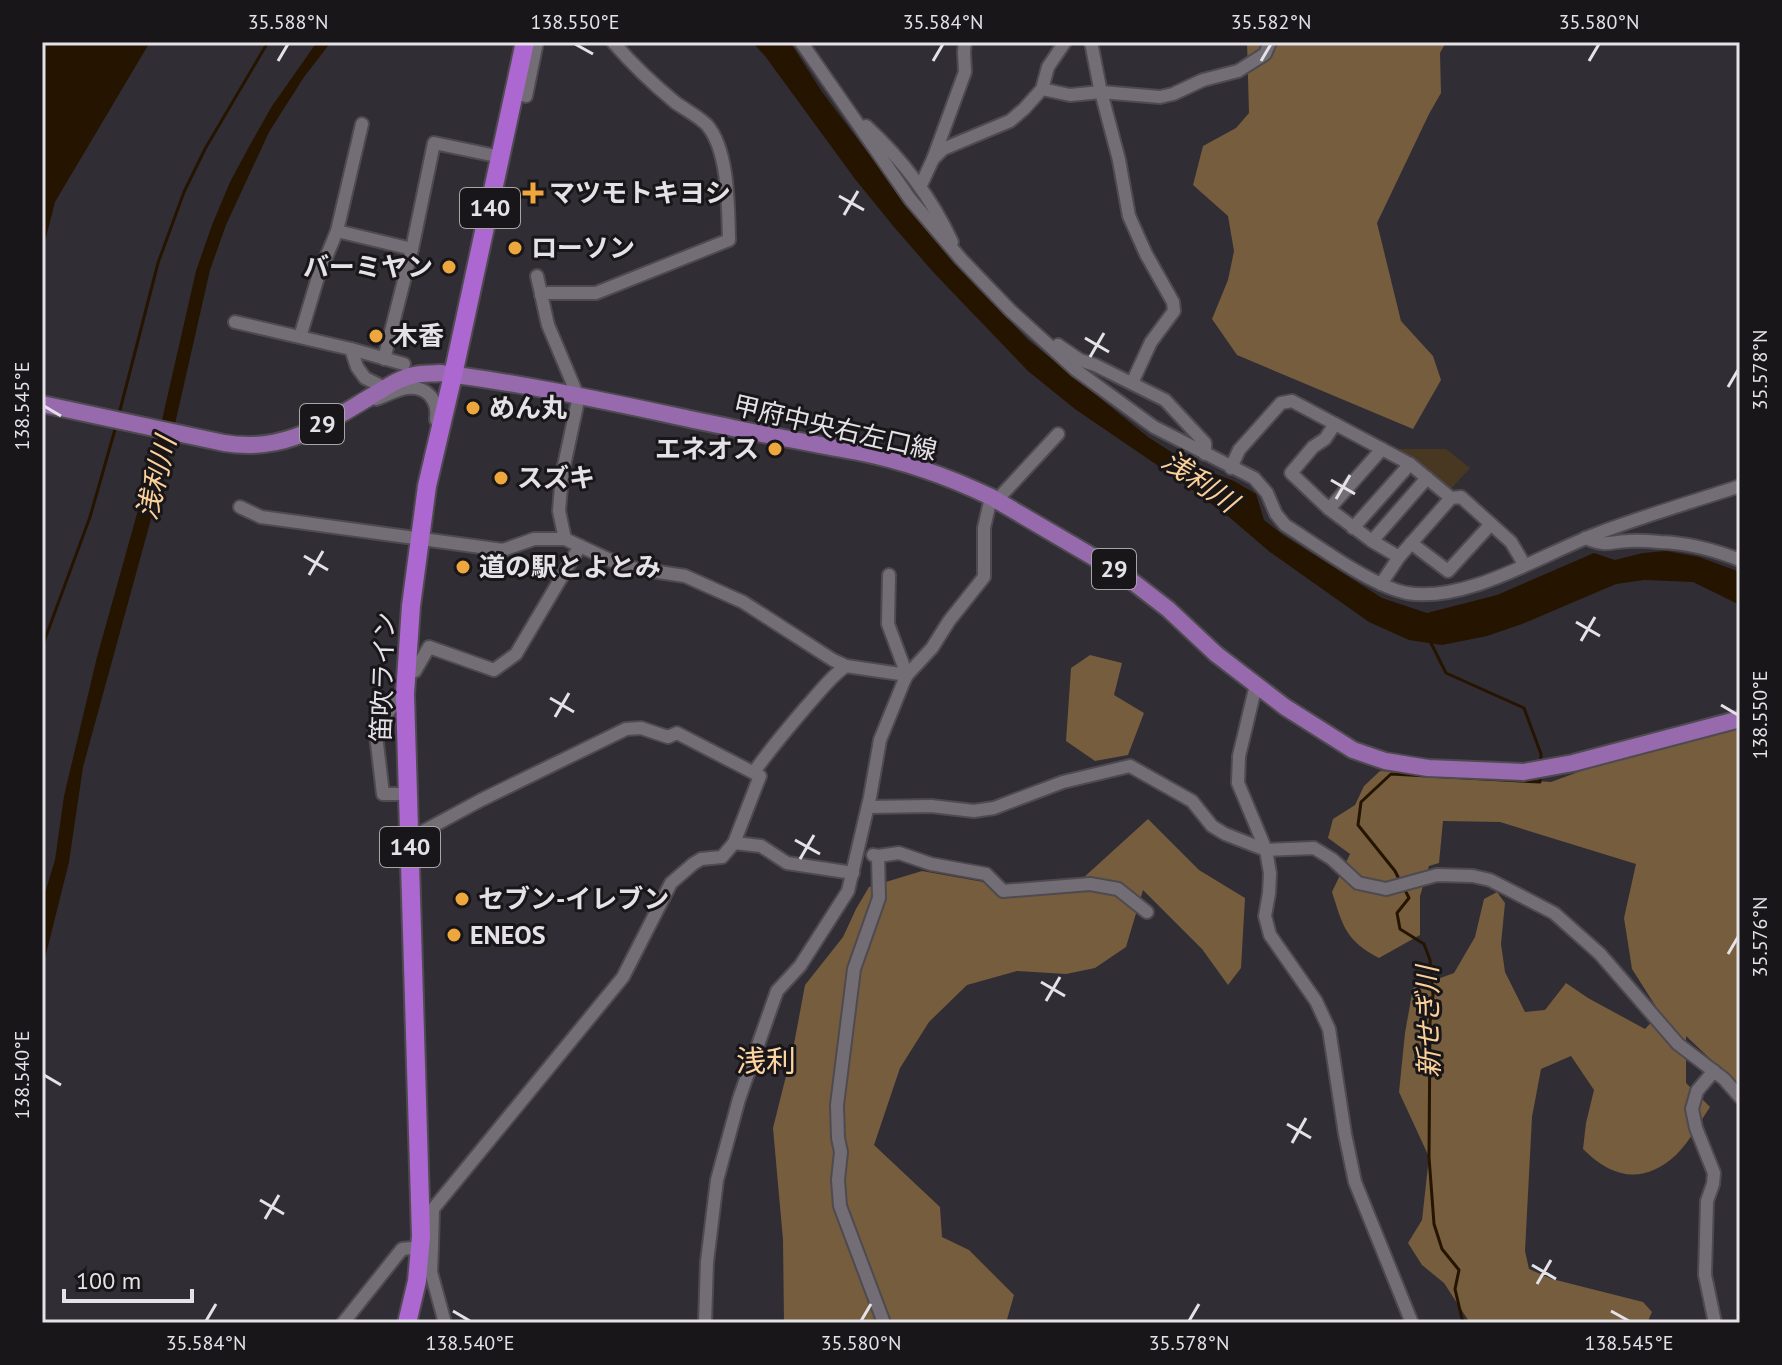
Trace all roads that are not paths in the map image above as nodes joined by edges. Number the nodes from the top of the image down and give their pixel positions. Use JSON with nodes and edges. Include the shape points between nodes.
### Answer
{"nodes":[{"id":1,"x":525,"y":42,"type":"edge"},
{"id":2,"x":537,"y":42,"type":"edge"},
{"id":3,"x":613,"y":42,"type":"edge"},
{"id":4,"x":801,"y":42,"type":"edge"},
{"id":5,"x":965,"y":42,"type":"edge"},
{"id":6,"x":1065,"y":42,"type":"edge"},
{"id":7,"x":1091,"y":42,"type":"edge"},
{"id":8,"x":1270,"y":42,"type":"edge"},
{"id":9,"x":1042,"y":89,"type":"junction"},
{"id":10,"x":1101,"y":92,"type":"junction"},
{"id":11,"x":514,"y":93,"type":"junction"},
{"id":12,"x":851,"y":113,"type":"junction"},
{"id":13,"x":362,"y":124,"type":"dead end"},
{"id":14,"x":501,"y":157,"type":"junction"},
{"id":15,"x":933,"y":159,"type":"junction"},
{"id":16,"x":921,"y":185,"type":"junction"},
{"id":17,"x":337,"y":231,"type":"junction"},
{"id":18,"x":412,"y":249,"type":"junction"},
{"id":19,"x":961,"y":259,"type":"junction"},
{"id":20,"x":537,"y":276,"type":"dead end"},
{"id":21,"x":541,"y":295,"type":"junction"},
{"id":22,"x":235,"y":322,"type":"dead end"},
{"id":23,"x":300,"y":337,"type":"junction"},
{"id":24,"x":1043,"y":341,"type":"junction"},
{"id":25,"x":351,"y":349,"type":"junction"},
{"id":26,"x":384,"y":359,"type":"junction"},
{"id":27,"x":404,"y":364,"type":"dead end"},
{"id":28,"x":453,"y":375,"type":"junction"},
{"id":29,"x":1132,"y":383,"type":"junction"},
{"id":30,"x":385,"y":388,"type":"junction"},
{"id":31,"x":577,"y":396,"type":"junction"},
{"id":32,"x":42,"y":404,"type":"edge"},
{"id":33,"x":353,"y":407,"type":"junction"},
{"id":34,"x":1335,"y":424,"type":"junction"},
{"id":35,"x":1058,"y":434,"type":"dead end"},
{"id":36,"x":1382,"y":449,"type":"junction"},
{"id":37,"x":1205,"y":454,"type":"junction"},
{"id":38,"x":1410,"y":464,"type":"junction"},
{"id":39,"x":1231,"y":468,"type":"junction"},
{"id":40,"x":1427,"y":478,"type":"junction"},
{"id":41,"x":427,"y":486,"type":"junction"},
{"id":42,"x":1740,"y":486,"type":"edge"},
{"id":43,"x":994,"y":498,"type":"junction"},
{"id":44,"x":1451,"y":498,"type":"junction"},
{"id":45,"x":240,"y":507,"type":"dead end"},
{"id":46,"x":1329,"y":509,"type":"junction"},
{"id":47,"x":1491,"y":524,"type":"junction"},
{"id":48,"x":1353,"y":528,"type":"junction"},
{"id":49,"x":419,"y":538,"type":"junction"},
{"id":50,"x":1585,"y":538,"type":"junction"},
{"id":51,"x":565,"y":539,"type":"junction"},
{"id":52,"x":1372,"y":541,"type":"junction"},
{"id":53,"x":1411,"y":543,"type":"junction"},
{"id":54,"x":580,"y":546,"type":"junction"},
{"id":55,"x":1399,"y":557,"type":"junction"},
{"id":56,"x":1740,"y":560,"type":"edge"},
{"id":57,"x":1524,"y":564,"type":"junction"},
{"id":58,"x":889,"y":575,"type":"dead end"},
{"id":59,"x":1381,"y":584,"type":"junction"},
{"id":60,"x":846,"y":666,"type":"junction"},
{"id":61,"x":406,"y":671,"type":"junction"},
{"id":62,"x":907,"y":675,"type":"junction"},
{"id":63,"x":1256,"y":685,"type":"junction"},
{"id":64,"x":405,"y":694,"type":"junction"},
{"id":65,"x":1740,"y":719,"type":"edge"},
{"id":66,"x":754,"y":772,"type":"junction"},
{"id":67,"x":408,"y":794,"type":"junction"},
{"id":68,"x":868,"y":807,"type":"junction"},
{"id":69,"x":409,"y":839,"type":"junction"},
{"id":70,"x":734,"y":843,"type":"junction"},
{"id":71,"x":1266,"y":850,"type":"junction"},
{"id":72,"x":858,"y":852,"type":"junction"},
{"id":73,"x":878,"y":856,"type":"junction"},
{"id":74,"x":853,"y":873,"type":"junction"},
{"id":75,"x":1147,"y":912,"type":"dead end"},
{"id":76,"x":1714,"y":1071,"type":"junction"},
{"id":77,"x":1740,"y":1097,"type":"edge"},
{"id":78,"x":427,"y":1246,"type":"junction"},
{"id":79,"x":343,"y":1323,"type":"edge"},
{"id":80,"x":407,"y":1323,"type":"edge"},
{"id":81,"x":445,"y":1323,"type":"edge"},
{"id":82,"x":705,"y":1323,"type":"edge"},
{"id":83,"x":884,"y":1323,"type":"edge"},
{"id":84,"x":1412,"y":1323,"type":"edge"},
{"id":85,"x":1715,"y":1323,"type":"edge"}],
"edges":[{"from":1,"to":11,"type":"highway","name":"笛吹ライン","number":"140"},
{"from":2,"to":11,"type":"street","via":[[526,96]]},
{"from":3,"to":21,"type":"street","via":[[707,125],[725,174],[729,240],[596,293]]},
{"from":4,"to":12,"type":"street"},
{"from":5,"to":15,"type":"street","via":[[965,72]]},
{"from":6,"to":9,"type":"street","via":[[1048,67]]},
{"from":7,"to":10,"type":"street"},
{"from":8,"to":10,"type":"street","via":[[1265,54],[1238,71],[1173,94]]},
{"from":9,"to":10,"type":"street","via":[[1070,95]]},
{"from":9,"to":15,"type":"street","via":[[1010,121],[943,149]]},
{"from":10,"to":29,"type":"street","via":[[1129,216],[1174,311],[1151,342]]},
{"from":11,"to":14,"type":"highway","name":"笛吹ライン","number":"140"},
{"from":12,"to":16,"type":"street"},
{"from":12,"to":19,"type":"street","via":[[910,199]]},
{"from":13,"to":17,"type":"street"},
{"from":14,"to":18,"type":"street","via":[[434,143]]},
{"from":14,"to":28,"type":"highway","name":"笛吹ライン","number":"140"},
{"from":15,"to":16,"type":"street"},
{"from":16,"to":19,"type":"street"},
{"from":17,"to":18,"type":"street"},
{"from":17,"to":23,"type":"street"},
{"from":18,"to":26,"type":"street"},
{"from":19,"to":24,"type":"street"},
{"from":20,"to":21,"type":"street"},
{"from":21,"to":31,"type":"street"},
{"from":22,"to":23,"type":"street"},
{"from":23,"to":25,"type":"street"},
{"from":24,"to":29,"type":"street","via":[[1047,337],[1080,360]]},
{"from":24,"to":37,"type":"street","via":[[1154,427]]},
{"from":25,"to":26,"type":"street"},
{"from":25,"to":30,"type":"street","via":[[365,378]]},
{"from":26,"to":27,"type":"street"},
{"from":28,"to":30,"type":"main road","name":"甲府中央右左口線","number":"29","via":[[417,374]]},
{"from":28,"to":31,"type":"main road","name":"甲府中央右左口線","number":"29"},
{"from":28,"to":41,"type":"highway","name":"笛吹ライン","number":"140"},
{"from":29,"to":37,"type":"street","via":[[1165,400],[1205,443]]},
{"from":30,"to":33,"type":"main road","name":"甲府中央右左口線","number":"29"},
{"from":31,"to":43,"type":"main road","name":"甲府中央右左口線","number":"29","via":[[903,463]]},
{"from":31,"to":51,"type":"street","via":[[562,475],[559,511]]},
{"from":32,"to":33,"type":"main road","name":"甲府中央右左口線","number":"29","via":[[238,446],[300,436]]},
{"from":33,"to":41,"type":"street","via":[[404,388],[420,388],[432,396],[437,415]]},
{"from":34,"to":36,"type":"street"},
{"from":34,"to":39,"type":"street","via":[[1292,401],[1281,403],[1239,450]]},
{"from":34,"to":46,"type":"street","via":[[1291,473]]},
{"from":35,"to":43,"type":"street"},
{"from":36,"to":38,"type":"street"},
{"from":36,"to":46,"type":"street"},
{"from":37,"to":39,"type":"street"},
{"from":38,"to":40,"type":"street"},
{"from":38,"to":48,"type":"street"},
{"from":39,"to":59,"type":"street","via":[[1254,478],[1285,525]]},
{"from":40,"to":44,"type":"street"},
{"from":40,"to":52,"type":"street"},
{"from":41,"to":49,"type":"highway","name":"笛吹ライン","number":"140"},
{"from":42,"to":50,"type":"street"},
{"from":43,"to":62,"type":"street","via":[[984,528],[984,577]]},
{"from":43,"to":63,"type":"main road","name":"甲府中央右左口線","number":"29","via":[[1124,575]]},
{"from":44,"to":47,"type":"street","via":[[1461,497]]},
{"from":44,"to":53,"type":"street"},
{"from":45,"to":49,"type":"street","via":[[261,517]]},
{"from":46,"to":48,"type":"street"},
{"from":47,"to":53,"type":"street","via":[[1448,571]]},
{"from":47,"to":57,"type":"street"},
{"from":48,"to":52,"type":"street"},
{"from":49,"to":51,"type":"street","via":[[503,550],[534,539]]},
{"from":49,"to":61,"type":"highway","name":"笛吹ライン","number":"140"},
{"from":50,"to":56,"type":"street","via":[[1601,544],[1664,542]]},
{"from":50,"to":57,"type":"street"},
{"from":51,"to":54,"type":"street"},
{"from":52,"to":55,"type":"street"},
{"from":53,"to":55,"type":"street"},
{"from":54,"to":60,"type":"street","via":[[625,567],[708,585]]},
{"from":54,"to":61,"type":"street","via":[[516,654],[494,670],[429,647],[415,671]]},
{"from":55,"to":59,"type":"street"},
{"from":57,"to":59,"type":"street","via":[[1448,593],[1408,593]]},
{"from":58,"to":62,"type":"street","via":[[888,624]]},
{"from":60,"to":62,"type":"street"},
{"from":60,"to":66,"type":"street"},
{"from":61,"to":64,"type":"highway","name":"笛吹ライン","number":"140"},
{"from":62,"to":68,"type":"street","via":[[880,740]]},
{"from":63,"to":65,"type":"main road","name":"甲府中央右左口線","number":"29","via":[[1353,750],[1428,768],[1524,772]]},
{"from":63,"to":71,"type":"street","via":[[1238,783]]},
{"from":64,"to":67,"type":"highway","name":"笛吹ライン","number":"140"},
{"from":64,"to":67,"type":"street","via":[[376,735],[383,794]]},
{"from":66,"to":69,"type":"street","via":[[677,733],[668,737],[626,729]]},
{"from":66,"to":70,"type":"street","via":[[760,776]]},
{"from":67,"to":69,"type":"highway","name":"笛吹ライン","number":"140"},
{"from":68,"to":71,"type":"street","via":[[994,808],[1047,786],[1130,766],[1192,801],[1212,826]]},
{"from":68,"to":72,"type":"street"},
{"from":69,"to":78,"type":"highway","name":"笛吹ライン","number":"140"},
{"from":70,"to":74,"type":"street","via":[[761,846],[787,863]]},
{"from":70,"to":78,"type":"street","via":[[722,857],[701,859],[671,883],[623,977],[433,1209]]},
{"from":71,"to":76,"type":"street","via":[[1314,848],[1358,883],[1386,889],[1437,875],[1473,876],[1501,885],[1554,913],[1600,954],[1678,1044]]},
{"from":71,"to":84,"type":"street","via":[[1270,873],[1265,916],[1270,935],[1329,1029],[1355,1182]]},
{"from":72,"to":73,"type":"street"},
{"from":72,"to":74,"type":"street"},
{"from":73,"to":75,"type":"street","via":[[899,853],[986,874],[1003,891],[1090,884],[1118,889]]},
{"from":73,"to":83,"type":"street","via":[[879,898],[854,969],[837,1105],[840,1206]]},
{"from":74,"to":82,"type":"street","via":[[840,904],[777,991],[739,1099],[717,1180]]},
{"from":76,"to":77,"type":"street"},
{"from":76,"to":85,"type":"street","via":[[1697,1091],[1692,1109],[1714,1173],[1707,1201],[1705,1275]]},
{"from":78,"to":79,"type":"street","via":[[402,1249]]},
{"from":78,"to":80,"type":"highway","name":"笛吹ライン","number":"140"},
{"from":78,"to":81,"type":"street"}]}
